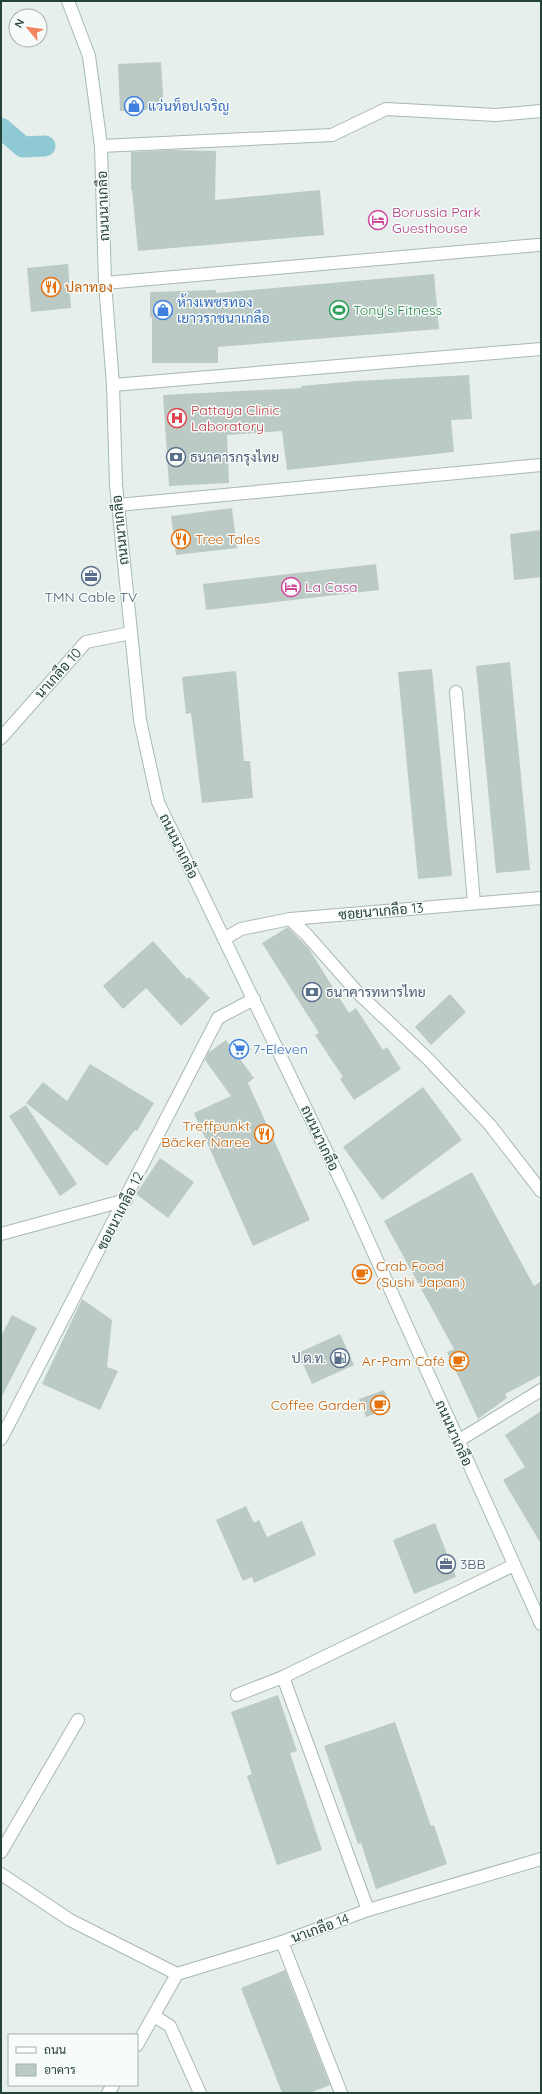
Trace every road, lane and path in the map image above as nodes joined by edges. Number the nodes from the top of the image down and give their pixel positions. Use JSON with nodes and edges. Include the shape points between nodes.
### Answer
{"nodes":[{"id":1,"x":68,"y":1,"type":"edge"},
{"id":2,"x":541,"y":111,"type":"edge"},
{"id":3,"x":100,"y":146,"type":"junction"},
{"id":4,"x":538,"y":245,"type":"dead end"},
{"id":5,"x":105,"y":283,"type":"junction"},
{"id":6,"x":541,"y":349,"type":"edge"},
{"id":7,"x":113,"y":385,"type":"junction"},
{"id":8,"x":541,"y":465,"type":"edge"},
{"id":9,"x":118,"y":505,"type":"junction"},
{"id":10,"x":130,"y":633,"type":"junction"},
{"id":11,"x":456,"y":692,"type":"dead end"},
{"id":12,"x":1,"y":738,"type":"edge"},
{"id":13,"x":541,"y":898,"type":"edge"},
{"id":14,"x":474,"y":903,"type":"junction"},
{"id":15,"x":290,"y":919,"type":"junction"},
{"id":16,"x":224,"y":939,"type":"junction"},
{"id":17,"x":254,"y":999,"type":"junction"},
{"id":18,"x":541,"y":1191,"type":"edge"},
{"id":19,"x":126,"y":1200,"type":"junction"},
{"id":20,"x":1,"y":1234,"type":"edge"},
{"id":21,"x":541,"y":1390,"type":"edge"},
{"id":22,"x":1,"y":1439,"type":"edge"},
{"id":23,"x":458,"y":1441,"type":"junction"},
{"id":24,"x":514,"y":1565,"type":"junction"},
{"id":25,"x":541,"y":1624,"type":"edge"},
{"id":26,"x":283,"y":1677,"type":"junction"},
{"id":27,"x":237,"y":1695,"type":"dead end"},
{"id":28,"x":78,"y":1720,"type":"dead end"},
{"id":29,"x":1,"y":1852,"type":"edge"},
{"id":30,"x":541,"y":1859,"type":"edge"},
{"id":31,"x":1,"y":1874,"type":"edge"},
{"id":32,"x":368,"y":1910,"type":"junction"},
{"id":33,"x":282,"y":1942,"type":"junction"},
{"id":34,"x":177,"y":1974,"type":"junction"},
{"id":35,"x":154,"y":2016,"type":"junction"},
{"id":36,"x":138,"y":2043,"type":"edge"},
{"id":37,"x":200,"y":2093,"type":"edge"},
{"id":38,"x":341,"y":2093,"type":"edge"}],
"edges":[{"from":1,"to":3,"type":"street","name":"ถนนนาเกลือ","via":[[89,56]]},
{"from":2,"to":3,"type":"street","via":[[496,115],[386,109],[332,135]]},
{"from":3,"to":5,"type":"street","name":"ถนนนาเกลือ"},
{"from":4,"to":5,"type":"street"},
{"from":5,"to":7,"type":"street","name":"ถนนนาเกลือ"},
{"from":6,"to":7,"type":"street"},
{"from":7,"to":9,"type":"street","name":"ถนนนาเกลือ"},
{"from":8,"to":9,"type":"street"},
{"from":9,"to":10,"type":"street","name":"ถนนนาเกลือ"},
{"from":10,"to":12,"type":"street","name":"นาเกลือ 10","via":[[86,642]]},
{"from":10,"to":16,"type":"street","name":"ถนนนาเกลือ","via":[[140,720],[158,802]]},
{"from":11,"to":14,"type":"street"},
{"from":13,"to":14,"type":"street","name":"ซอยนาเกลือ 13"},
{"from":14,"to":15,"type":"street","name":"ซอยนาเกลือ 13"},
{"from":15,"to":16,"type":"street","name":"ซอยนาเกลือ 13","via":[[241,929]]},
{"from":15,"to":18,"type":"street","via":[[358,993],[428,1059],[490,1125]]},
{"from":16,"to":17,"type":"street","name":"ถนนนาเกลือ"},
{"from":17,"to":19,"type":"street","name":"ซอยนาเกลือ 12","via":[[218,1018]]},
{"from":17,"to":23,"type":"street","name":"ถนนนาเกลือ","via":[[350,1200]]},
{"from":19,"to":20,"type":"street"},
{"from":19,"to":22,"type":"street","name":"ซอยนาเกลือ 12"},
{"from":21,"to":23,"type":"street"},
{"from":23,"to":24,"type":"street","name":"ถนนนาเกลือ"},
{"from":24,"to":25,"type":"street","name":"ถนนนาเกลือ"},
{"from":24,"to":26,"type":"street"},
{"from":26,"to":27,"type":"street"},
{"from":26,"to":32,"type":"street"},
{"from":28,"to":29,"type":"street"},
{"from":30,"to":32,"type":"street","name":"นาเกลือ 14"},
{"from":31,"to":34,"type":"street","via":[[70,1920]]},
{"from":32,"to":33,"type":"street","name":"นาเกลือ 14"},
{"from":33,"to":34,"type":"street","name":"นาเกลือ 14"},
{"from":33,"to":38,"type":"street"},
{"from":34,"to":35,"type":"street"},
{"from":35,"to":36,"type":"street"},
{"from":35,"to":37,"type":"street","via":[[170,2026]]}]}
